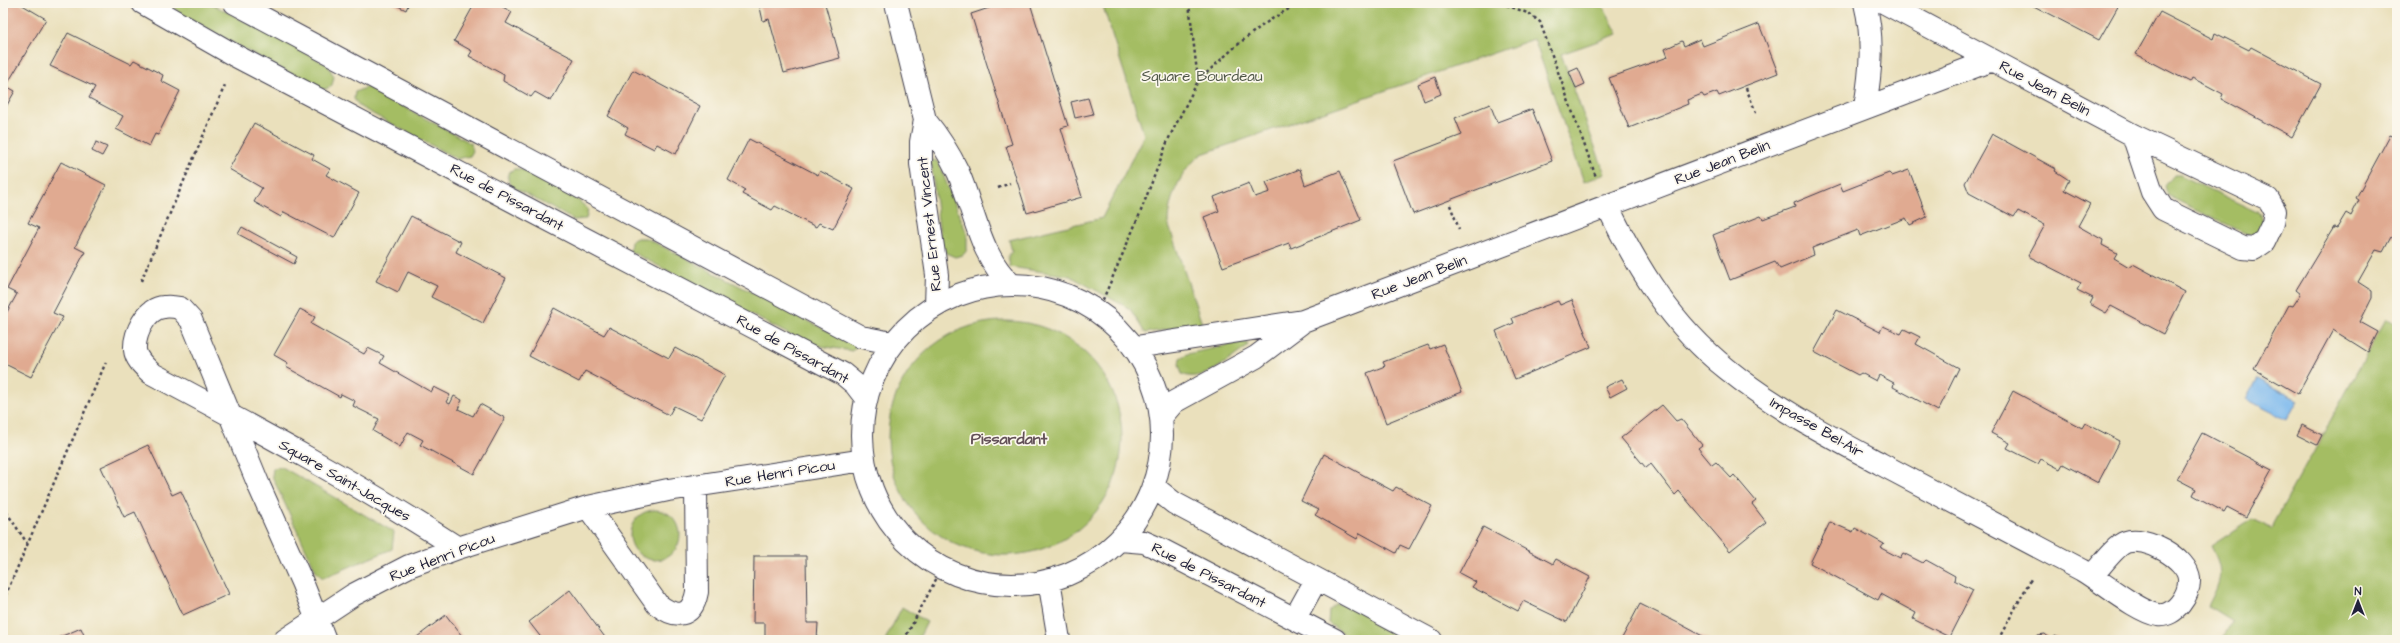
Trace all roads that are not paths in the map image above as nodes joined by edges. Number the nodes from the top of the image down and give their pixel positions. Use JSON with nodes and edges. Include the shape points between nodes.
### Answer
{"nodes":[{"id":1,"x":143,"y":3,"type":"edge"},
{"id":2,"x":235,"y":3,"type":"edge"},
{"id":3,"x":896,"y":3,"type":"edge"},
{"id":4,"x":1866,"y":3,"type":"edge"},
{"id":5,"x":1885,"y":3,"type":"edge"},
{"id":6,"x":1992,"y":60,"type":"junction"},
{"id":7,"x":1865,"y":107,"type":"junction"},
{"id":8,"x":925,"y":120,"type":"junction"},
{"id":9,"x":2133,"y":135,"type":"junction"},
{"id":10,"x":1607,"y":206,"type":"junction"},
{"id":11,"x":1011,"y":284,"type":"junction"},
{"id":12,"x":936,"y":304,"type":"junction"},
{"id":13,"x":1303,"y":321,"type":"junction"},
{"id":14,"x":892,"y":343,"type":"junction"},
{"id":15,"x":1136,"y":347,"type":"junction"},
{"id":16,"x":865,"y":397,"type":"junction"},
{"id":17,"x":229,"y":414,"type":"junction"},
{"id":18,"x":1162,"y":416,"type":"junction"},
{"id":19,"x":864,"y":460,"type":"junction"},
{"id":20,"x":696,"y":486,"type":"junction"},
{"id":21,"x":1154,"y":487,"type":"junction"},
{"id":22,"x":588,"y":507,"type":"junction"},
{"id":23,"x":1120,"y":540,"type":"junction"},
{"id":24,"x":458,"y":548,"type":"junction"},
{"id":25,"x":2092,"y":576,"type":"dead end"},
{"id":26,"x":1049,"y":580,"type":"junction"},
{"id":27,"x":1316,"y":580,"type":"junction"},
{"id":28,"x":1295,"y":618,"type":"junction"},
{"id":29,"x":316,"y":619,"type":"junction"},
{"id":30,"x":285,"y":640,"type":"edge"},
{"id":31,"x":325,"y":640,"type":"edge"},
{"id":32,"x":1059,"y":640,"type":"edge"},
{"id":33,"x":1334,"y":640,"type":"edge"},
{"id":34,"x":1431,"y":640,"type":"edge"}],
"edges":[{"from":1,"to":16,"type":"street","name":"Rue de Pissardant","via":[[234,55],[843,374]]},
{"from":2,"to":14,"type":"street","via":[[861,337]]},
{"from":3,"to":8,"type":"street","name":"Rue Ernest Vincent"},
{"from":4,"to":7,"type":"street","via":[[1872,53]]},
{"from":5,"to":6,"type":"street"},
{"from":6,"to":7,"type":"street","name":"Rue Jean Belin"},
{"from":6,"to":9,"type":"street","name":"Rue Jean Belin"},
{"from":7,"to":10,"type":"street","name":"Rue Jean Belin"},
{"from":8,"to":11,"type":"street","name":"Rue Ernest Vincent","via":[[958,172],[993,265]]},
{"from":8,"to":12,"type":"street","name":"Rue Ernest Vincent","via":[[921,164],[937,275]]},
{"from":9,"to":9,"type":"street","name":"Rue Jean Belin","via":[[2152,192],[2163,209],[2243,248],[2254,249],[2264,242],[2273,223],[2275,210],[2268,198]]},
{"from":10,"to":13,"type":"street","name":"Rue Jean Belin"},
{"from":10,"to":25,"type":"street","name":"Impasse Bel-Air","via":[[1627,247],[1652,288],[1685,330],[1726,368],[1787,413]]},
{"from":11,"to":12,"type":"street","via":[[964,292]]},
{"from":11,"to":15,"type":"street","via":[[1044,288],[1071,296],[1098,311]]},
{"from":12,"to":14,"type":"street","via":[[914,320]]},
{"from":13,"to":15,"type":"street","name":"Rue Jean Belin"},
{"from":13,"to":18,"type":"street","name":"Rue Jean Belin","via":[[1256,357],[1174,402]]},
{"from":14,"to":16,"type":"street","via":[[875,371]]},
{"from":15,"to":18,"type":"street","via":[[1154,384]]},
{"from":16,"to":19,"type":"street","via":[[861,436]]},
{"from":17,"to":17,"type":"street","name":"Square Saint-Jacques","via":[[191,320],[180,308],[163,306],[148,316],[138,331],[135,351],[142,364],[152,373]]},
{"from":17,"to":24,"type":"street","name":"Square Saint-Jacques","via":[[323,466]]},
{"from":17,"to":29,"type":"street","name":"Square Saint-Jacques"},
{"from":18,"to":21,"type":"street","via":[[1163,438]]},
{"from":19,"to":20,"type":"street","name":"Rue Henri Picou"},
{"from":19,"to":26,"type":"street","via":[[875,500],[892,527],[915,551],[942,568],[978,582],[1017,585]]},
{"from":20,"to":22,"type":"street","name":"Rue Henri Picou"},
{"from":20,"to":22,"type":"street","via":[[697,592],[695,603],[687,612],[679,615],[667,612],[657,604]]},
{"from":21,"to":23,"type":"street","via":[[1140,515]]},
{"from":21,"to":27,"type":"street","via":[[1174,503]]},
{"from":22,"to":24,"type":"street","name":"Rue Henri Picou"},
{"from":23,"to":26,"type":"street","via":[[1079,570]]},
{"from":23,"to":28,"type":"street","name":"Rue de Pissardant","via":[[1144,542],[1160,549]]},
{"from":24,"to":29,"type":"street","name":"Rue Henri Picou","via":[[409,566],[353,595]]},
{"from":26,"to":32,"type":"street"},
{"from":27,"to":28,"type":"street"},
{"from":27,"to":34,"type":"street"},
{"from":28,"to":33,"type":"street","name":"Rue de Pissardant"},
{"from":29,"to":30,"type":"street","name":"Rue Henri Picou"},
{"from":29,"to":31,"type":"street","name":"Square Saint-Jacques"}]}
